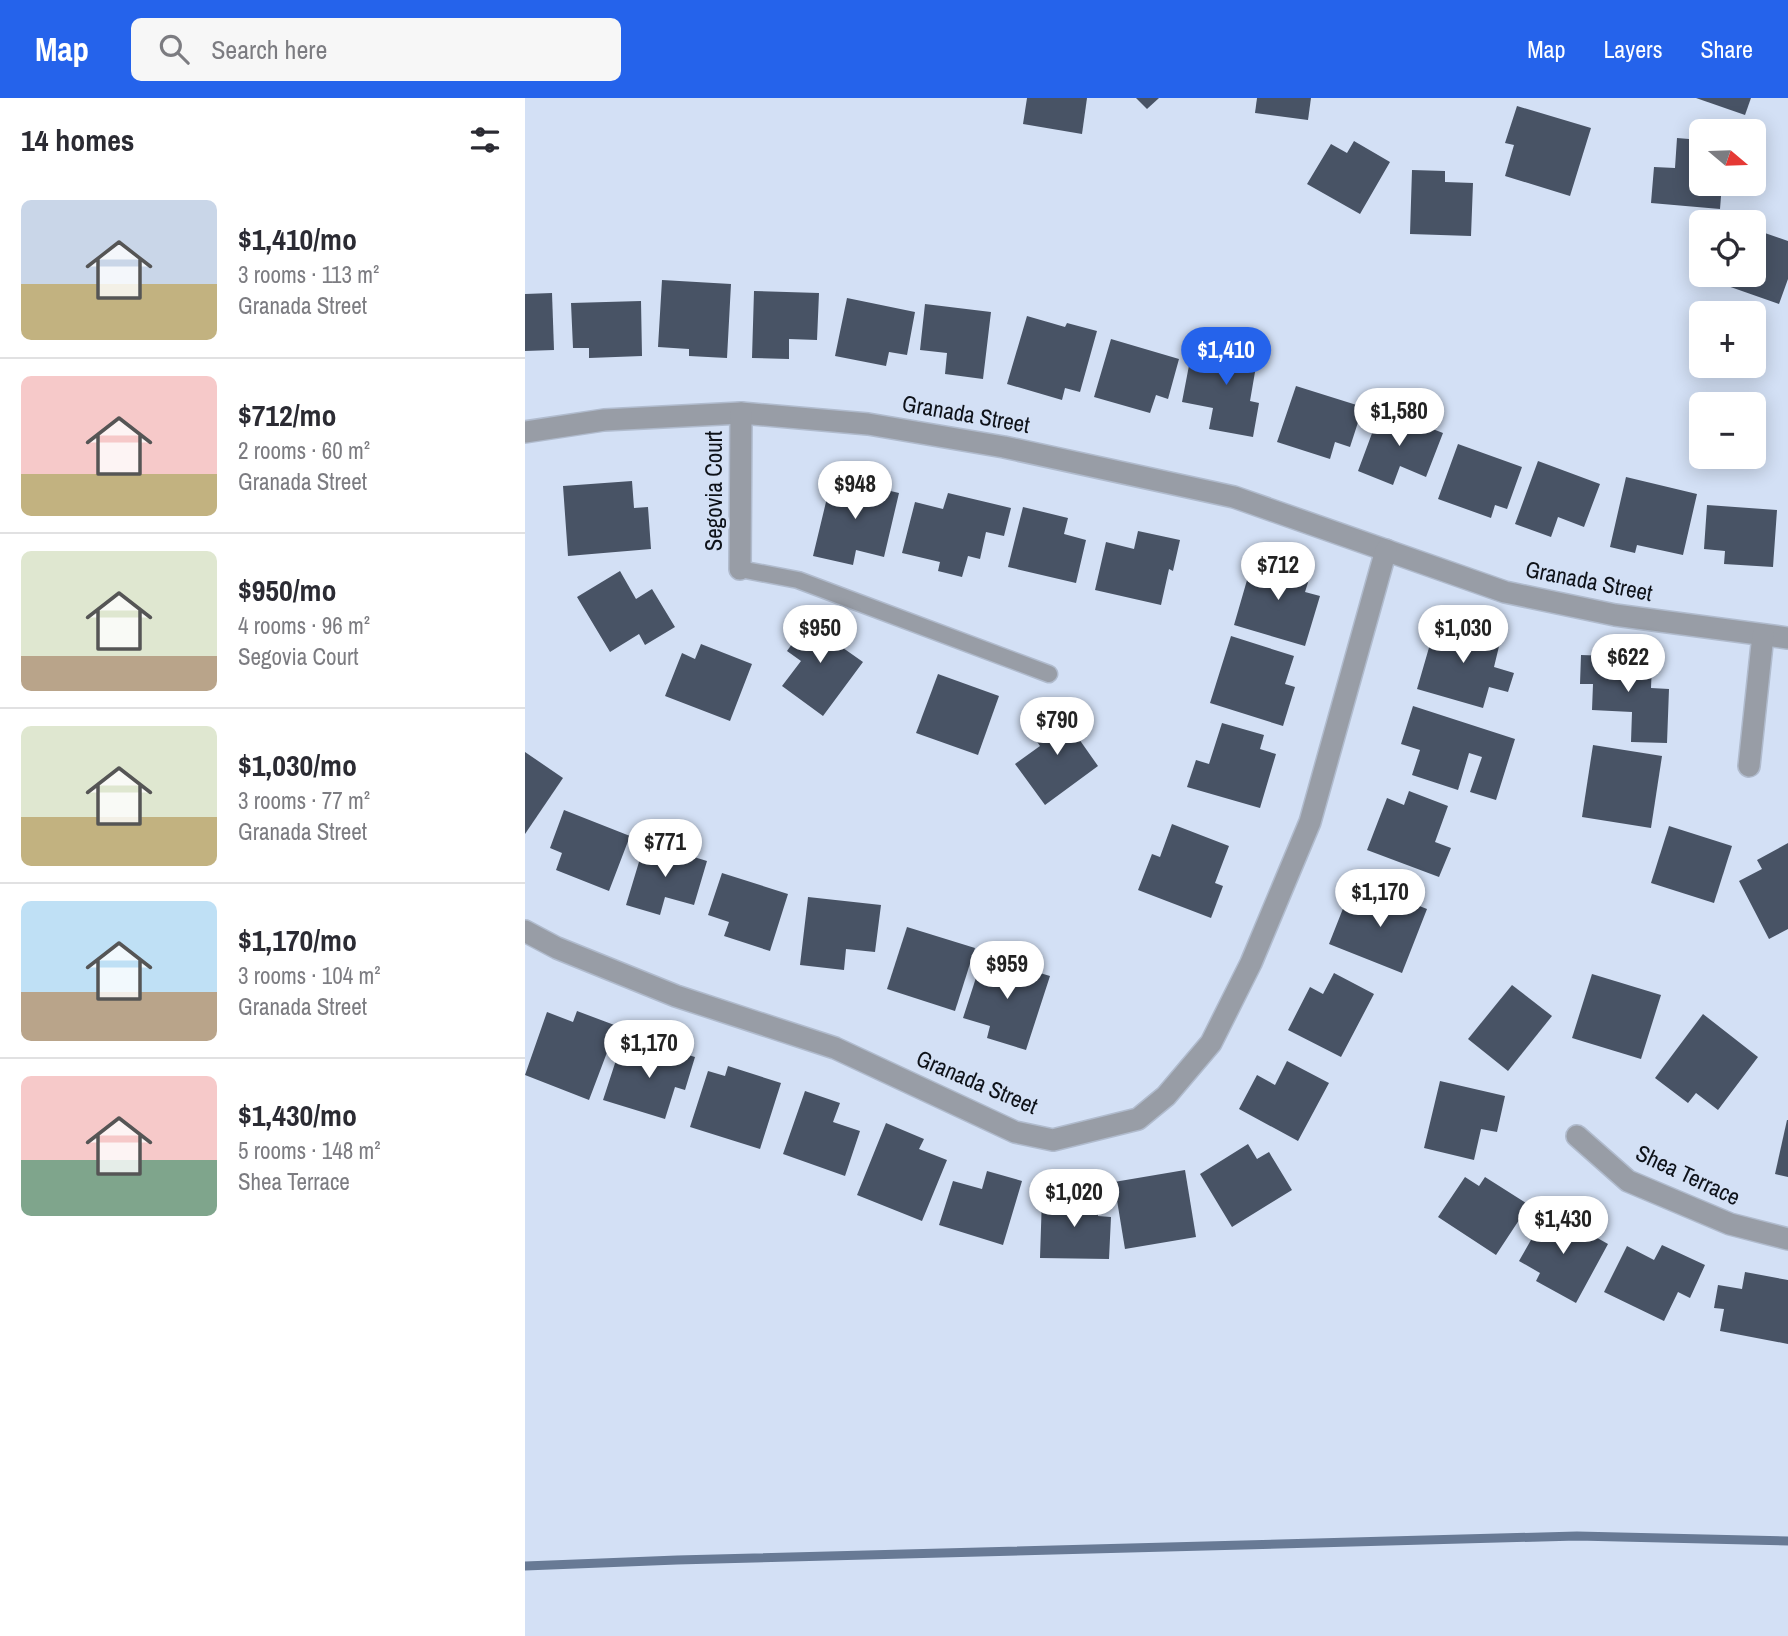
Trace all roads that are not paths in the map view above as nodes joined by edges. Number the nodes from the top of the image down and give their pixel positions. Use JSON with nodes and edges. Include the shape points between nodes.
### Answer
{"nodes":[{"id":1,"x":741,"y":413,"type":"junction"},
{"id":2,"x":525,"y":432,"type":"edge"},
{"id":3,"x":1386,"y":550,"type":"junction"},
{"id":4,"x":740,"y":569,"type":"joint"},
{"id":5,"x":1763,"y":635,"type":"junction"},
{"id":6,"x":1788,"y":638,"type":"edge"},
{"id":7,"x":1049,"y":674,"type":"dead end"},
{"id":8,"x":1749,"y":766,"type":"dead end"},
{"id":9,"x":525,"y":931,"type":"edge"},
{"id":10,"x":1577,"y":1136,"type":"dead end"},
{"id":11,"x":1788,"y":1239,"type":"edge"}],
"edges":[{"from":1,"to":2,"type":"street","name":"Granada Street","via":[[604,420]]},
{"from":1,"to":3,"type":"street","name":"Granada Street","via":[[868,424],[1004,447],[1234,497]]},
{"from":1,"to":4,"type":"street","name":"Segovia Court"},
{"from":3,"to":5,"type":"street","name":"Granada Street","via":[[1506,592],[1615,615]]},
{"from":3,"to":9,"type":"street","name":"Granada Street","via":[[1310,822],[1251,963],[1210,1043],[1166,1096],[1138,1119],[1053,1140],[1015,1132],[835,1048],[676,996]]},
{"from":4,"to":7,"type":"lane","via":[[798,580]]},
{"from":5,"to":6,"type":"street","name":"Granada Street"},
{"from":5,"to":8,"type":"street"},
{"from":10,"to":11,"type":"street","name":"Shea Terrace","via":[[1628,1181],[1730,1224]]}]}
